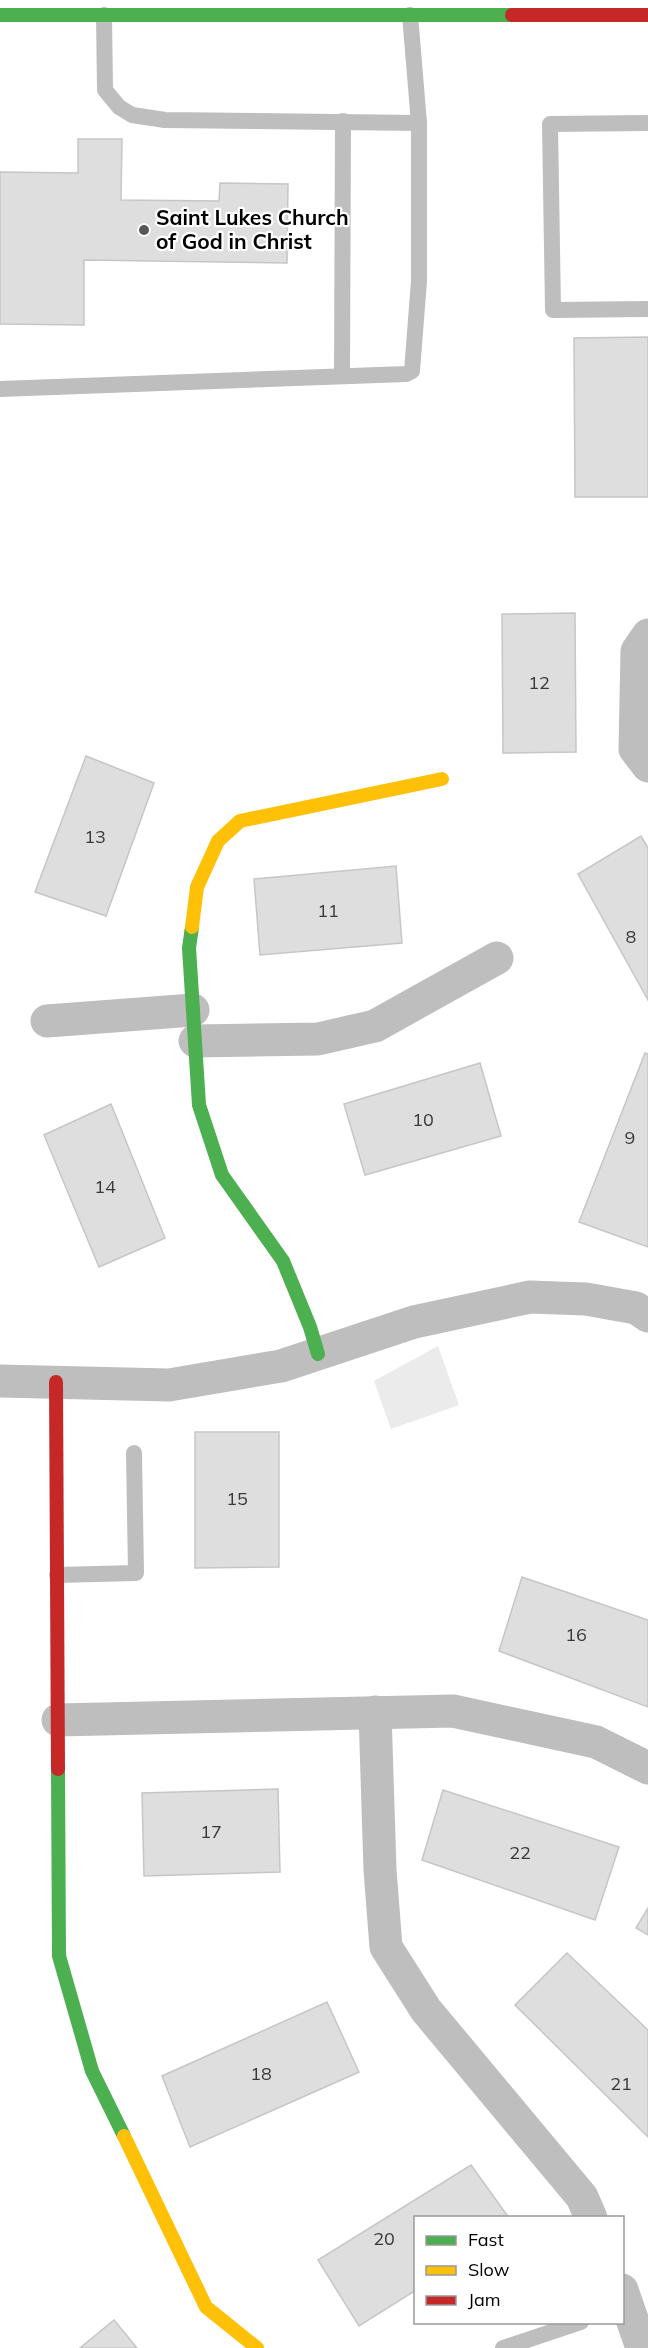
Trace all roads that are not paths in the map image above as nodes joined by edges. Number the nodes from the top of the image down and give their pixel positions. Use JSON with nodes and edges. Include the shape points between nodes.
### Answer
{"nodes":[{"id":1,"x":166,"y":8,"type":"edge"},
{"id":2,"x":0,"y":15,"type":"edge"},
{"id":3,"x":104,"y":15,"type":"junction"},
{"id":4,"x":410,"y":15,"type":"junction"},
{"id":5,"x":648,"y":15,"type":"edge"},
{"id":6,"x":343,"y":122,"type":"junction"},
{"id":7,"x":419,"y":123,"type":"junction"},
{"id":8,"x":648,"y":123,"type":"edge"},
{"id":9,"x":648,"y":309,"type":"edge"},
{"id":10,"x":342,"y":376,"type":"junction"},
{"id":11,"x":0,"y":389,"type":"edge"},
{"id":12,"x":648,"y":635,"type":"edge"},
{"id":13,"x":648,"y":766,"type":"edge"},
{"id":14,"x":442,"y":779,"type":"dead end"},
{"id":15,"x":497,"y":958,"type":"dead end"},
{"id":16,"x":47,"y":1021,"type":"dead end"},
{"id":17,"x":194,"y":1025,"type":"junction"},
{"id":18,"x":648,"y":1316,"type":"edge"},
{"id":19,"x":318,"y":1354,"type":"junction"},
{"id":20,"x":0,"y":1381,"type":"edge"},
{"id":21,"x":57,"y":1382,"type":"junction"},
{"id":22,"x":134,"y":1453,"type":"dead end"},
{"id":23,"x":57,"y":1575,"type":"junction"},
{"id":24,"x":375,"y":1713,"type":"junction"},
{"id":25,"x":58,"y":1719,"type":"junction"},
{"id":26,"x":648,"y":1768,"type":"edge"},
{"id":27,"x":591,"y":2216,"type":"edge"},
{"id":28,"x":625,"y":2302,"type":"edge"},
{"id":29,"x":575,"y":2324,"type":"edge"},
{"id":30,"x":257,"y":2348,"type":"edge"},
{"id":31,"x":503,"y":2348,"type":"edge"},
{"id":32,"x":642,"y":2348,"type":"edge"}],
"edges":[{"from":1,"to":3,"type":"street"},
{"from":1,"to":4,"type":"street"},
{"from":2,"to":3,"type":"street"},
{"from":3,"to":6,"type":"lane","via":[[105,90],[118,107],[132,115],[165,120]]},
{"from":4,"to":5,"type":"street"},
{"from":4,"to":7,"type":"lane"},
{"from":6,"to":7,"type":"lane"},
{"from":6,"to":10,"type":"lane"},
{"from":7,"to":10,"type":"lane","via":[[419,281],[412,371]]},
{"from":8,"to":9,"type":"lane","via":[[550,124],[552,310]]},
{"from":10,"to":11,"type":"lane"},
{"from":12,"to":13,"type":"street","via":[[637,651],[635,749]]},
{"from":14,"to":17,"type":"street","via":[[240,821],[218,841],[197,887],[189,948]]},
{"from":15,"to":17,"type":"street","via":[[375,1026],[318,1039]]},
{"from":16,"to":17,"type":"street"},
{"from":17,"to":19,"type":"street","via":[[200,1105],[222,1175],[283,1261]]},
{"from":18,"to":19,"type":"street","via":[[636,1308],[586,1299],[530,1297],[414,1322]]},
{"from":19,"to":21,"type":"street","via":[[281,1366],[169,1385]]},
{"from":20,"to":21,"type":"street"},
{"from":21,"to":23,"type":"street"},
{"from":22,"to":23,"type":"lane","via":[[136,1573]]},
{"from":23,"to":25,"type":"street"},
{"from":24,"to":25,"type":"street"},
{"from":24,"to":26,"type":"street","via":[[453,1711],[596,1742]]},
{"from":24,"to":27,"type":"street","via":[[386,1947],[426,2010],[582,2197]]},
{"from":25,"to":30,"type":"street","via":[[59,1956],[92,2071],[206,2307]]},
{"from":28,"to":32,"type":"street"},
{"from":29,"to":31,"type":"lane"}]}
